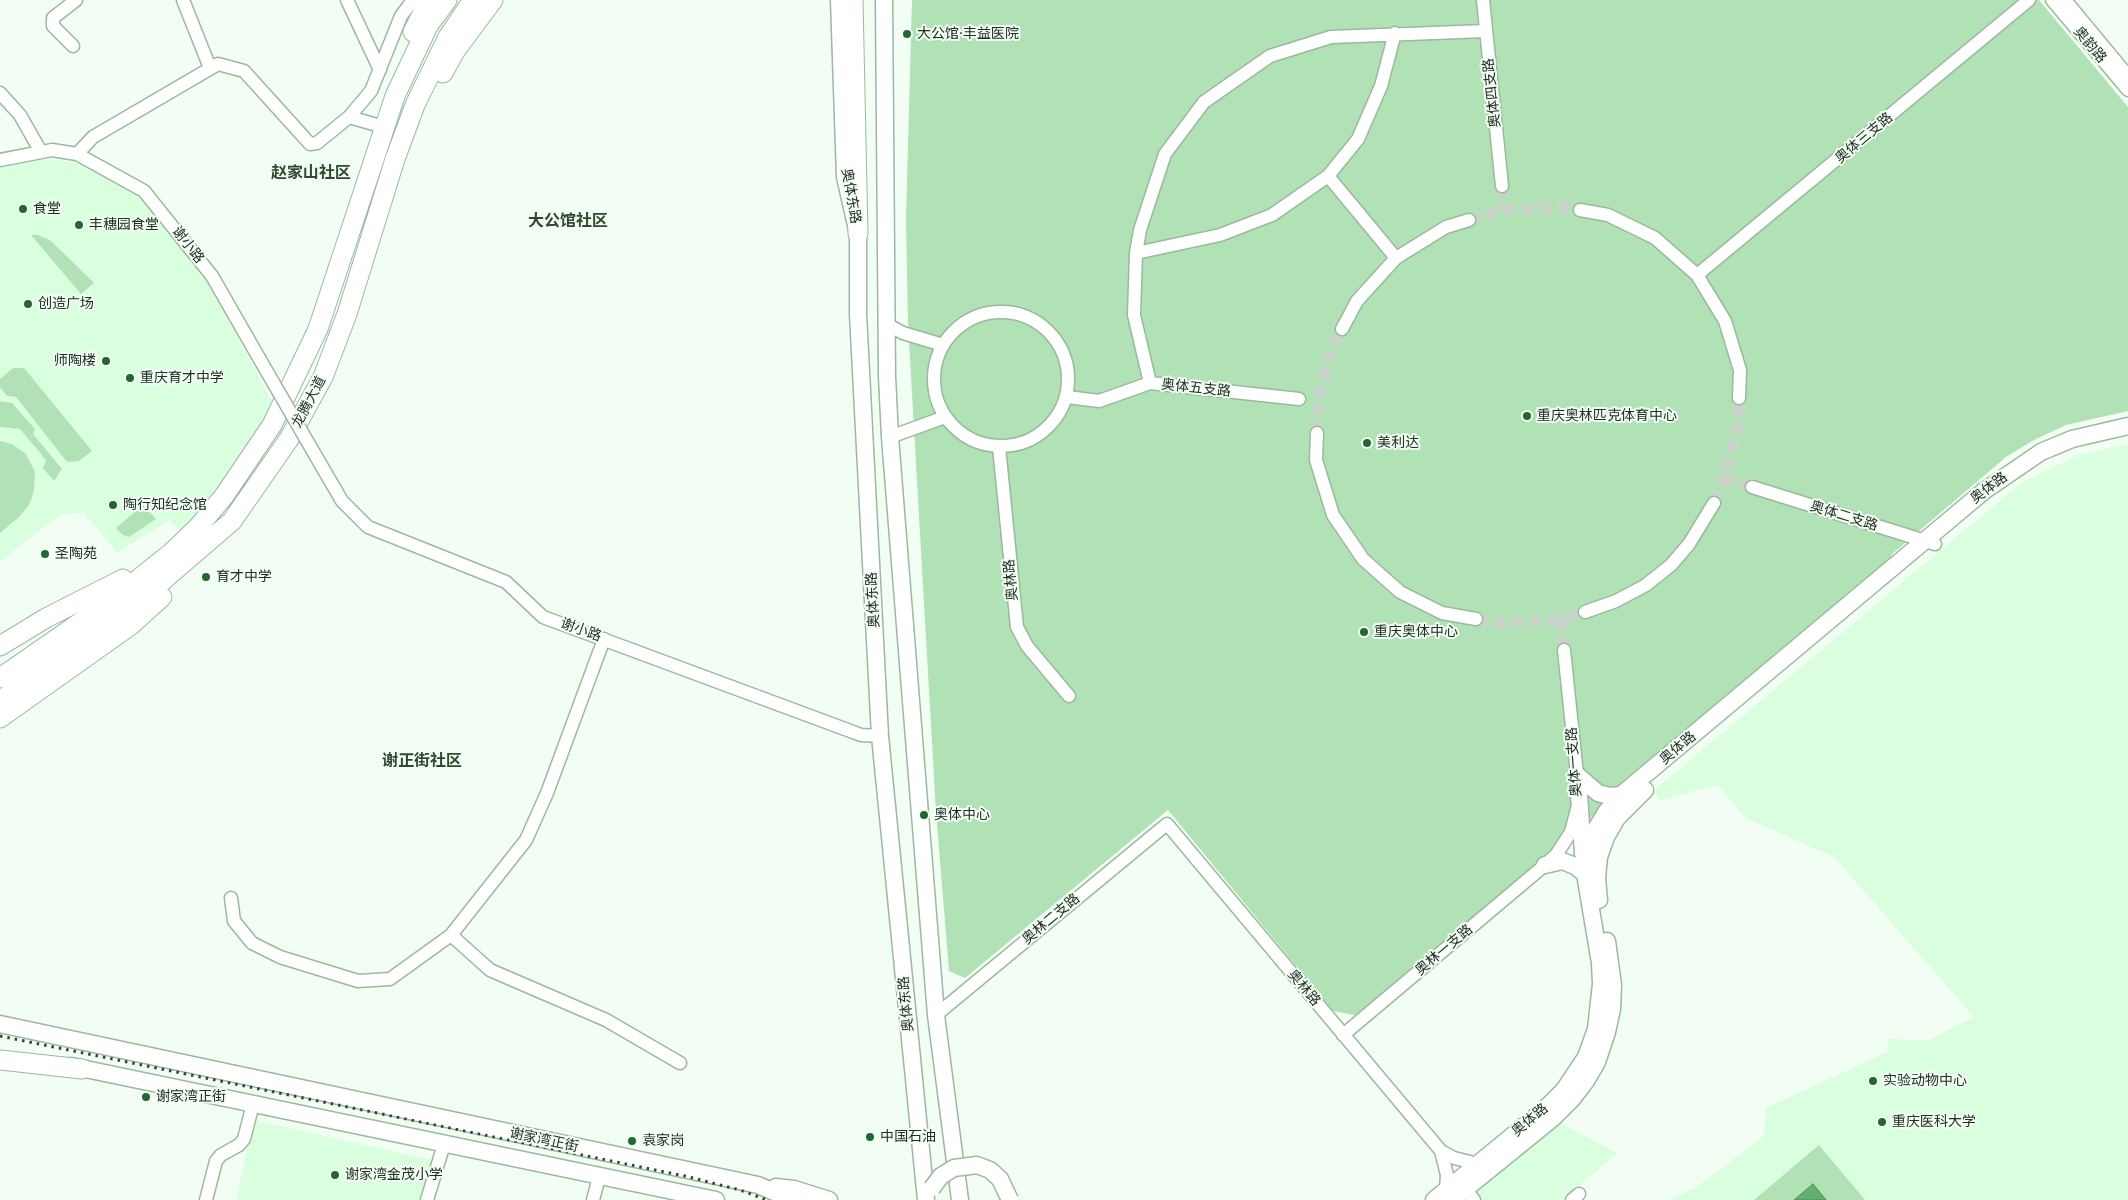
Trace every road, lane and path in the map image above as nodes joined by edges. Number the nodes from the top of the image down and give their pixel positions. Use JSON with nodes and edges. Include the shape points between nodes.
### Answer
{"nodes":[{"id":1,"x":76,"y":0,"type":"edge"},
{"id":2,"x":182,"y":0,"type":"edge"},
{"id":3,"x":347,"y":0,"type":"edge"},
{"id":4,"x":413,"y":0,"type":"edge"},
{"id":5,"x":429,"y":0,"type":"edge"},
{"id":6,"x":446,"y":0,"type":"edge"},
{"id":7,"x":473,"y":0,"type":"edge"},
{"id":8,"x":493,"y":0,"type":"edge"},
{"id":9,"x":839,"y":0,"type":"edge"},
{"id":10,"x":853,"y":0,"type":"edge"},
{"id":11,"x":884,"y":0,"type":"edge"},
{"id":12,"x":1482,"y":0,"type":"edge"},
{"id":13,"x":2029,"y":0,"type":"edge"},
{"id":14,"x":2052,"y":0,"type":"edge"},
{"id":15,"x":2066,"y":0,"type":"edge"},
{"id":16,"x":1485,"y":31,"type":"junction"},
{"id":17,"x":1394,"y":33,"type":"junction"},
{"id":18,"x":73,"y":46,"type":"dead end"},
{"id":19,"x":210,"y":68,"type":"junction"},
{"id":20,"x":380,"y":70,"type":"junction"},
{"id":21,"x":2128,"y":76,"type":"edge"},
{"id":22,"x":2128,"y":90,"type":"edge"},
{"id":23,"x":0,"y":93,"type":"edge"},
{"id":24,"x":349,"y":117,"type":"junction"},
{"id":25,"x":385,"y":123,"type":"junction"},
{"id":26,"x":41,"y":152,"type":"junction"},
{"id":27,"x":77,"y":154,"type":"junction"},
{"id":28,"x":395,"y":159,"type":"junction"},
{"id":29,"x":0,"y":160,"type":"edge"},
{"id":30,"x":1328,"y":176,"type":"junction"},
{"id":31,"x":1502,"y":186,"type":"tunnel mouth"},
{"id":32,"x":1580,"y":210,"type":"tunnel mouth"},
{"id":33,"x":1469,"y":220,"type":"tunnel mouth"},
{"id":34,"x":858,"y":234,"type":"junction"},
{"id":35,"x":1136,"y":253,"type":"junction"},
{"id":36,"x":1396,"y":258,"type":"junction"},
{"id":37,"x":1697,"y":275,"type":"junction"},
{"id":38,"x":886,"y":324,"type":"junction"},
{"id":39,"x":1342,"y":328,"type":"tunnel mouth"},
{"id":40,"x":944,"y":345,"type":"junction"},
{"id":41,"x":1150,"y":383,"type":"junction"},
{"id":42,"x":1067,"y":397,"type":"junction"},
{"id":43,"x":1739,"y":398,"type":"tunnel mouth"},
{"id":44,"x":1299,"y":399,"type":"dead end"},
{"id":45,"x":944,"y":417,"type":"junction"},
{"id":46,"x":2128,"y":426,"type":"edge"},
{"id":47,"x":1317,"y":433,"type":"tunnel mouth"},
{"id":48,"x":890,"y":437,"type":"junction"},
{"id":49,"x":2128,"y":437,"type":"edge"},
{"id":50,"x":999,"y":447,"type":"junction"},
{"id":51,"x":1752,"y":487,"type":"tunnel mouth"},
{"id":52,"x":1714,"y":503,"type":"tunnel mouth"},
{"id":53,"x":232,"y":521,"type":"junction"},
{"id":54,"x":1930,"y":543,"type":"junction"},
{"id":55,"x":171,"y":553,"type":"junction"},
{"id":56,"x":123,"y":579,"type":"junction"},
{"id":57,"x":176,"y":585,"type":"junction"},
{"id":58,"x":139,"y":600,"type":"junction"},
{"id":59,"x":1585,"y":612,"type":"tunnel mouth"},
{"id":60,"x":1476,"y":619,"type":"tunnel mouth"},
{"id":61,"x":604,"y":638,"type":"junction"},
{"id":62,"x":0,"y":646,"type":"edge"},
{"id":63,"x":1564,"y":650,"type":"tunnel mouth"},
{"id":64,"x":0,"y":666,"type":"edge"},
{"id":65,"x":0,"y":678,"type":"edge"},
{"id":66,"x":1069,"y":696,"type":"dead end"},
{"id":67,"x":0,"y":701,"type":"edge"},
{"id":68,"x":0,"y":718,"type":"edge"},
{"id":69,"x":0,"y":730,"type":"edge"},
{"id":70,"x":880,"y":736,"type":"junction"},
{"id":71,"x":1577,"y":776,"type":"junction"},
{"id":72,"x":1579,"y":794,"type":"junction"},
{"id":73,"x":1622,"y":795,"type":"junction"},
{"id":74,"x":1167,"y":824,"type":"joint"},
{"id":75,"x":1545,"y":865,"type":"junction"},
{"id":76,"x":1585,"y":874,"type":"junction"},
{"id":77,"x":231,"y":898,"type":"dead end"},
{"id":78,"x":451,"y":935,"type":"junction"},
{"id":79,"x":936,"y":1014,"type":"junction"},
{"id":80,"x":0,"y":1024,"type":"edge"},
{"id":81,"x":1344,"y":1035,"type":"junction"},
{"id":82,"x":0,"y":1051,"type":"edge"},
{"id":83,"x":0,"y":1060,"type":"edge"},
{"id":84,"x":680,"y":1063,"type":"dead end"},
{"id":85,"x":82,"y":1069,"type":"junction"},
{"id":86,"x":253,"y":1104,"type":"junction"},
{"id":87,"x":444,"y":1144,"type":"junction"},
{"id":88,"x":1441,"y":1152,"type":"junction"},
{"id":89,"x":1478,"y":1164,"type":"junction"},
{"id":90,"x":599,"y":1177,"type":"junction"},
{"id":91,"x":758,"y":1185,"type":"junction"},
{"id":92,"x":927,"y":1194,"type":"edge"},
{"id":93,"x":1469,"y":1195,"type":"edge"},
{"id":94,"x":1444,"y":1197,"type":"edge"},
{"id":95,"x":206,"y":1200,"type":"edge"},
{"id":96,"x":427,"y":1200,"type":"edge"},
{"id":97,"x":593,"y":1200,"type":"edge"},
{"id":98,"x":716,"y":1200,"type":"edge"},
{"id":99,"x":793,"y":1200,"type":"edge"},
{"id":100,"x":829,"y":1200,"type":"edge"},
{"id":101,"x":960,"y":1200,"type":"edge"},
{"id":102,"x":1010,"y":1200,"type":"edge"}],
"edges":[{"from":1,"to":18,"type":"street","via":[[53,18],[53,26]]},
{"from":2,"to":19,"type":"street"},
{"from":3,"to":20,"type":"street"},
{"from":4,"to":20,"type":"street","via":[[401,16]]},
{"from":5,"to":25,"type":"highway","via":[[407,42]]},
{"from":6,"to":25,"type":"highway","name":"龙腾大道","via":[[428,26]]},
{"from":7,"to":28,"type":"highway","name":"龙腾大道","via":[[448,37],[415,105]]},
{"from":8,"to":28,"type":"highway","via":[[455,51]]},
{"from":9,"to":34,"type":"main road","name":"奥体东路","via":[[845,177]]},
{"from":10,"to":34,"type":"highway"},
{"from":11,"to":38,"type":"main road","name":"奥体东路"},
{"from":12,"to":16,"type":"street","name":"奥体四支路"},
{"from":13,"to":37,"type":"street","name":"奥体三支路"},
{"from":14,"to":22,"type":"street","name":"奥韵路"},
{"from":15,"to":21,"type":"street","name":"奥韵路"},
{"from":16,"to":17,"type":"street"},
{"from":16,"to":31,"type":"street","name":"奥体四支路"},
{"from":17,"to":30,"type":"street","via":[[1381,86],[1358,139]]},
{"from":17,"to":35,"type":"street","via":[[1331,37],[1270,56],[1204,102],[1166,154],[1140,230]]},
{"from":19,"to":24,"type":"street","via":[[218,64],[244,72],[310,144],[317,143]]},
{"from":19,"to":27,"type":"street","via":[[93,136]]},
{"from":20,"to":24,"type":"street","via":[[371,91]]},
{"from":23,"to":26,"type":"street","via":[[20,115]]},
{"from":24,"to":25,"type":"street"},
{"from":25,"to":55,"type":"highway","name":"龙腾大道","via":[[318,328],[277,417],[224,496]]},
{"from":26,"to":27,"type":"street","name":"谢小路","via":[[52,150]]},
{"from":26,"to":29,"type":"street","name":"谢小路"},
{"from":27,"to":61,"type":"street","name":"谢小路","bridge":true,"via":[[144,190],[184,238],[212,276],[342,501],[368,527],[506,582],[543,617]]},
{"from":28,"to":53,"type":"highway","name":"龙腾大道","via":[[347,314],[323,377],[289,439]]},
{"from":30,"to":35,"type":"street","via":[[1272,215],[1220,235]]},
{"from":30,"to":36,"type":"street"},
{"from":32,"to":37,"type":"street","via":[[1608,216],[1655,238]]},
{"from":33,"to":36,"type":"street","via":[[1446,227]]},
{"from":34,"to":70,"type":"main road","name":"奥体东路","via":[[858,314]]},
{"from":35,"to":41,"type":"street","via":[[1134,315]]},
{"from":36,"to":39,"type":"street","via":[[1357,301]]},
{"from":37,"to":43,"type":"street","via":[[1725,320],[1740,370]]},
{"from":38,"to":40,"type":"street","via":[[903,333]]},
{"from":38,"to":48,"type":"main road","name":"奥体东路"},
{"from":40,"to":42,"type":"street","via":[[950,335],[968,320],[989,312],[1012,312],[1034,319],[1052,333],[1064,352],[1069,374]]},
{"from":40,"to":45,"type":"street","via":[[938,354],[933,376],[936,398]]},
{"from":41,"to":42,"type":"street","name":"奥体五支路","via":[[1099,402]]},
{"from":41,"to":44,"type":"street","name":"奥体五支路"},
{"from":42,"to":50,"type":"street","via":[[1057,417],[1042,434],[1021,444]]},
{"from":45,"to":48,"type":"street"},
{"from":45,"to":50,"type":"street","via":[[959,433],[978,443]]},
{"from":46,"to":54,"type":"main road","name":"奥体路","via":[[2072,439],[2041,452],[1984,491]]},
{"from":47,"to":60,"type":"street","via":[[1316,460],[1333,516],[1363,559],[1400,592],[1442,614]]},
{"from":48,"to":79,"type":"main road","name":"奥体东路"},
{"from":49,"to":54,"type":"main road","name":"奥体路","via":[[2075,449],[2046,461]]},
{"from":50,"to":66,"type":"street","name":"奥林路","via":[[1017,627],[1027,646]]},
{"from":51,"to":54,"type":"street","name":"奥体二支路"},
{"from":52,"to":59,"type":"street","via":[[1689,544],[1671,565],[1646,585]]},
{"from":53,"to":57,"type":"highway","via":[[202,561]]},
{"from":53,"to":58,"type":"highway","name":"龙腾大道"},
{"from":54,"to":73,"type":"main road","name":"奥体路"},
{"from":54,"to":93,"type":"main road","name":"奥体路","via":[[1616,818],[1599,857],[1597,878],[1613,985],[1607,1032],[1597,1062],[1573,1098]]},
{"from":55,"to":56,"type":"highway"},
{"from":55,"to":65,"type":"highway","name":"龙腾大道","via":[[111,601]]},
{"from":56,"to":62,"type":"highway","via":[[46,618]]},
{"from":56,"to":64,"type":"highway"},
{"from":57,"to":58,"type":"highway"},
{"from":57,"to":68,"type":"highway","via":[[131,625]]},
{"from":57,"to":69,"type":"highway","via":[[118,644]]},
{"from":58,"to":67,"type":"highway","name":"龙腾大道"},
{"from":61,"to":70,"type":"street","name":"谢小路","via":[[845,729]]},
{"from":61,"to":78,"type":"street","via":[[547,793],[526,840]]},
{"from":63,"to":71,"type":"street","name":"奥体一支路"},
{"from":70,"to":92,"type":"main road","name":"奥体东路"},
{"from":71,"to":72,"type":"street","name":"奥体一支路"},
{"from":71,"to":73,"type":"main road","via":[[1598,793]]},
{"from":72,"to":75,"type":"street","name":"奥体一支路","via":[[1571,832]]},
{"from":72,"to":76,"type":"main road"},
{"from":73,"to":76,"type":"main road","name":"奥体路","via":[[1594,832]]},
{"from":74,"to":79,"type":"street","name":"奥林二支路"},
{"from":74,"to":81,"type":"street","name":"奥林路"},
{"from":75,"to":76,"type":"main road","via":[[1562,861]]},
{"from":75,"to":81,"type":"street","name":"奥林一支路"},
{"from":76,"to":89,"type":"main road","name":"奥体路","via":[[1601,984],[1596,1029],[1586,1057],[1558,1096]]},
{"from":77,"to":78,"type":"street","via":[[234,921],[252,943],[280,957],[358,981],[390,979]]},
{"from":78,"to":84,"type":"street","via":[[490,970],[606,1020]]},
{"from":79,"to":101,"type":"main road","name":"奥体东路"},
{"from":80,"to":91,"type":"main road","name":"谢家湾正街"},
{"from":81,"to":88,"type":"street","name":"奥林路"},
{"from":82,"to":85,"type":"main road","name":"谢家湾正街"},
{"from":83,"to":85,"type":"highway"},
{"from":85,"to":86,"type":"main road","name":"谢家湾正街"},
{"from":86,"to":87,"type":"main road","name":"谢家湾正街"},
{"from":86,"to":95,"type":"street","via":[[244,1139],[216,1161]]},
{"from":87,"to":90,"type":"main road","name":"谢家湾正街"},
{"from":87,"to":96,"type":"street"},
{"from":88,"to":89,"type":"street"},
{"from":88,"to":94,"type":"street","name":"奥林路","via":[[1447,1175]]},
{"from":89,"to":94,"type":"main road","name":"奥体路"},
{"from":90,"to":97,"type":"street"},
{"from":90,"to":98,"type":"main road","name":"谢家湾正街"},
{"from":91,"to":99,"type":"main road","name":"谢家湾正街"},
{"from":91,"to":100,"type":"main road","via":[[794,1189]]},
{"from":92,"to":102,"type":"main road","bridge":true,"via":[[941,1176],[954,1168],[977,1165],[1000,1179]]},
{"from":93,"to":94,"type":"main road","name":"奥体路"}]}
